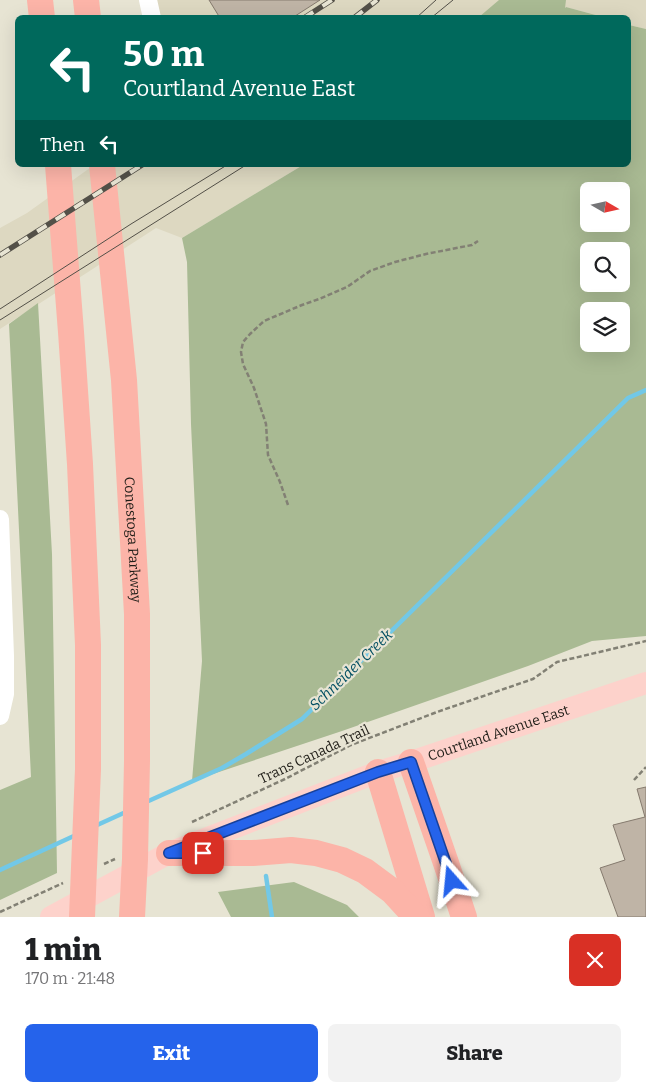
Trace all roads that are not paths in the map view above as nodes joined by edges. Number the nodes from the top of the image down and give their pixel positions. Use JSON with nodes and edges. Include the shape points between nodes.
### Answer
{"nodes":[{"id":1,"x":40,"y":0,"type":"edge"},
{"id":2,"x":86,"y":0,"type":"edge"},
{"id":3,"x":148,"y":0,"type":"edge"},
{"id":4,"x":42,"y":15,"type":"edge"},
{"id":5,"x":88,"y":15,"type":"edge"},
{"id":6,"x":151,"y":15,"type":"edge"},
{"id":7,"x":58,"y":167,"type":"edge"},
{"id":8,"x":102,"y":167,"type":"edge"},
{"id":9,"x":0,"y":520,"type":"edge"},
{"id":10,"x":646,"y":684,"type":"edge"},
{"id":11,"x":0,"y":716,"type":"edge"},
{"id":12,"x":138,"y":761,"type":"junction"},
{"id":13,"x":411,"y":762,"type":"junction"},
{"id":14,"x":378,"y":772,"type":"junction"},
{"id":15,"x":169,"y":853,"type":"junction"},
{"id":16,"x":51,"y":917,"type":"edge"},
{"id":17,"x":82,"y":917,"type":"edge"},
{"id":18,"x":132,"y":917,"type":"edge"},
{"id":19,"x":149,"y":917,"type":"edge"},
{"id":20,"x":416,"y":917,"type":"edge"},
{"id":21,"x":422,"y":917,"type":"edge"},
{"id":22,"x":464,"y":917,"type":"edge"}],
"edges":[{"from":1,"to":4,"type":"highway"},
{"from":2,"to":5,"type":"highway"},
{"from":3,"to":6,"type":"street"},
{"from":7,"to":17,"type":"highway","via":[[80,464],[88,645],[88,769]]},
{"from":8,"to":12,"type":"highway","name":"Conestoga Parkway","via":[[124,380],[137,614]]},
{"from":9,"to":11,"type":"street","via":[[5,694]]},
{"from":10,"to":13,"type":"main road","name":"Courtland Avenue East"},
{"from":12,"to":18,"type":"highway","name":"Conestoga Parkway"},
{"from":12,"to":19,"type":"highway"},
{"from":13,"to":14,"type":"main road","name":"Courtland Avenue East"},
{"from":13,"to":22,"type":"highway"},
{"from":14,"to":15,"type":"main road","name":"Courtland Avenue East"},
{"from":14,"to":21,"type":"highway"},
{"from":15,"to":16,"type":"main road","name":"Courtland Avenue East"},
{"from":15,"to":20,"type":"highway","via":[[292,850],[316,853],[366,871],[392,890]]}]}
